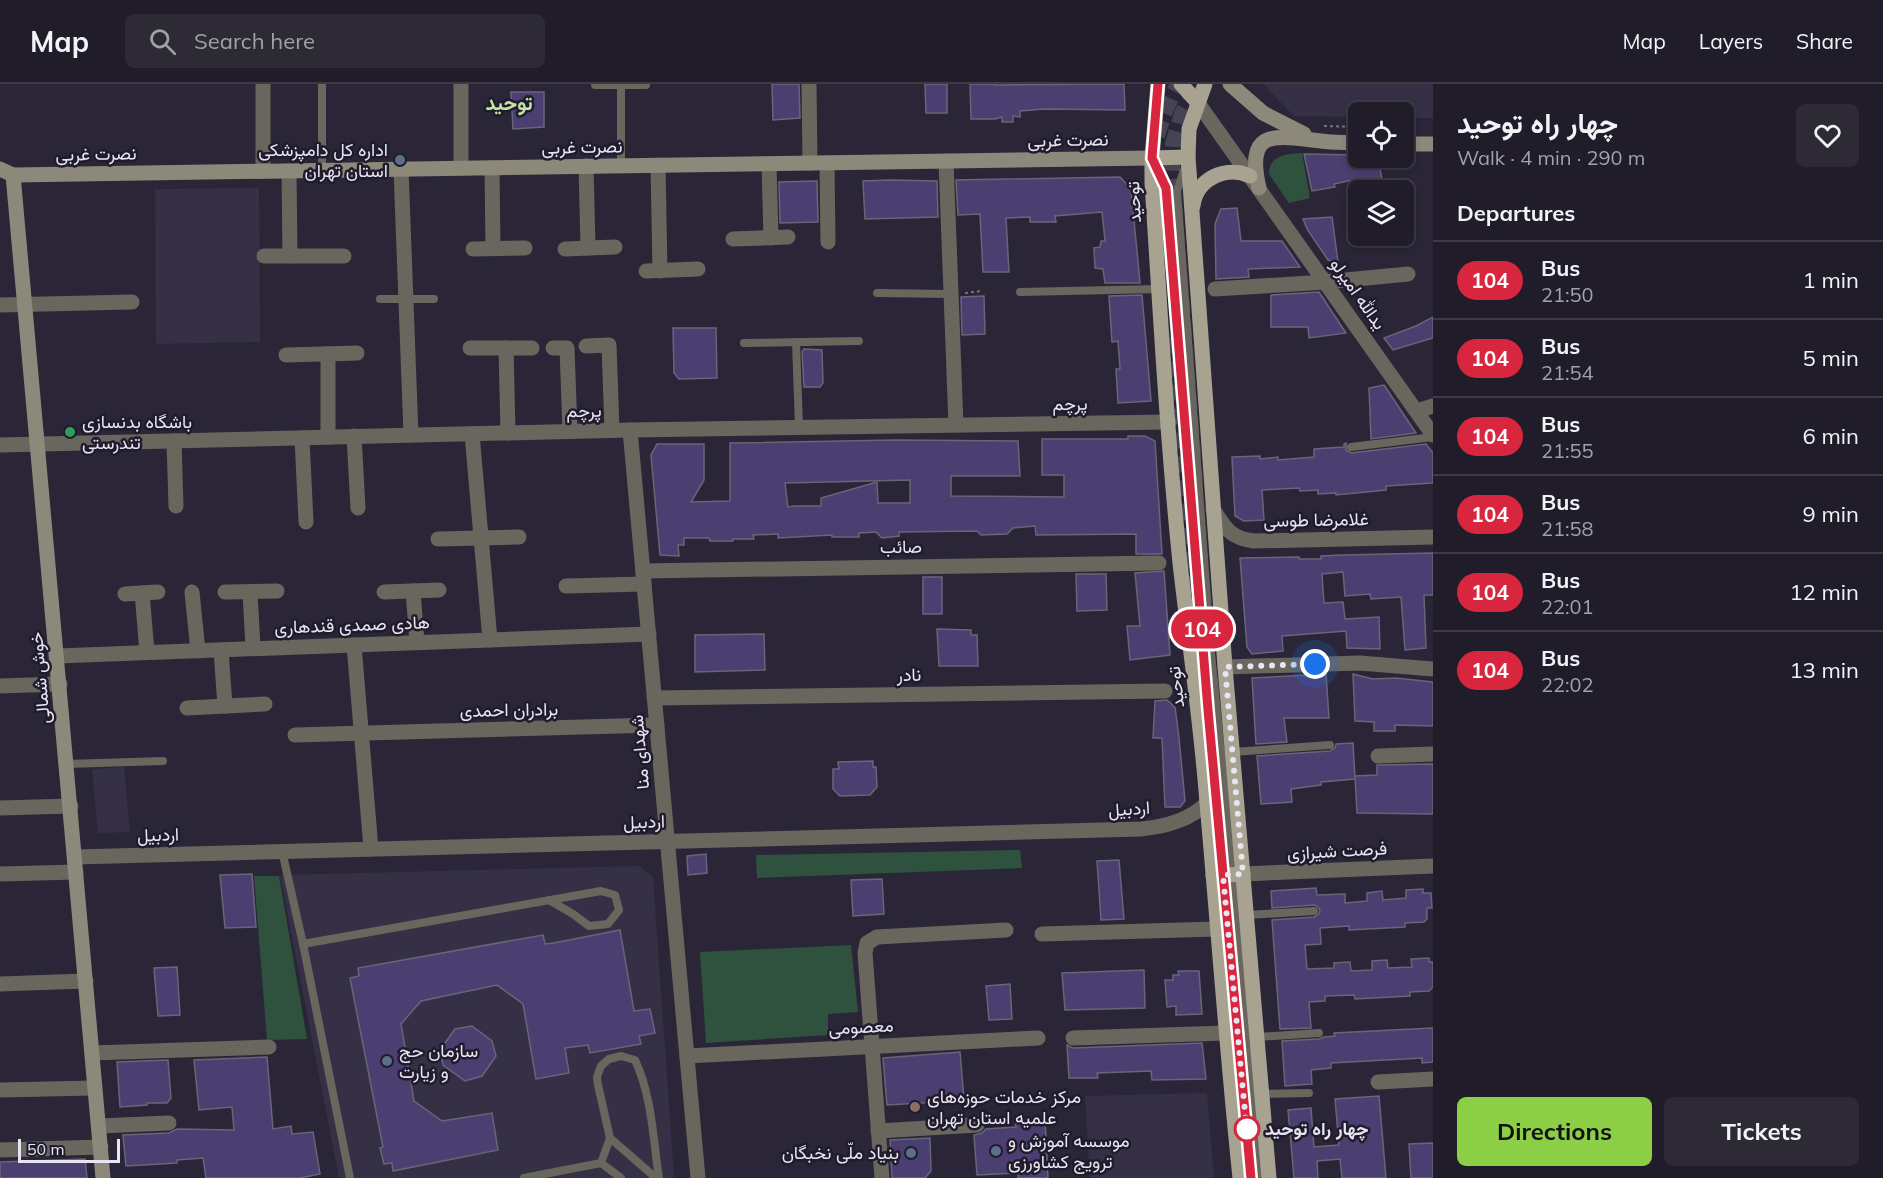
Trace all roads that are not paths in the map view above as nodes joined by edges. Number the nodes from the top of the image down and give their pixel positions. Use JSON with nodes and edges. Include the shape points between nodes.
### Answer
{"nodes":[{"id":1,"x":263,"y":84,"type":"edge"},
{"id":2,"x":322,"y":84,"type":"edge"},
{"id":3,"x":461,"y":84,"type":"edge"},
{"id":4,"x":621,"y":84,"type":"edge"},
{"id":5,"x":809,"y":84,"type":"edge"},
{"id":6,"x":1158,"y":84,"type":"edge"},
{"id":7,"x":1181,"y":84,"type":"edge"},
{"id":8,"x":1204,"y":84,"type":"edge"},
{"id":9,"x":1230,"y":84,"type":"edge"},
{"id":10,"x":595,"y":85,"type":"edge"},
{"id":11,"x":646,"y":85,"type":"edge"},
{"id":12,"x":1198,"y":103,"type":"junction"},
{"id":13,"x":1324,"y":142,"type":"junction"},
{"id":14,"x":1348,"y":143,"type":"edge"},
{"id":15,"x":1414,"y":144,"type":"edge"},
{"id":16,"x":1433,"y":144,"type":"edge"},
{"id":17,"x":1188,"y":157,"type":"junction"},
{"id":18,"x":1152,"y":158,"type":"junction"},
{"id":19,"x":946,"y":161,"type":"junction"},
{"id":20,"x":810,"y":163,"type":"junction"},
{"id":21,"x":827,"y":163,"type":"junction"},
{"id":22,"x":769,"y":164,"type":"junction"},
{"id":23,"x":658,"y":165,"type":"junction"},
{"id":24,"x":586,"y":166,"type":"junction"},
{"id":25,"x":621,"y":166,"type":"junction"},
{"id":26,"x":461,"y":168,"type":"junction"},
{"id":27,"x":492,"y":168,"type":"junction"},
{"id":28,"x":401,"y":169,"type":"junction"},
{"id":29,"x":322,"y":170,"type":"junction"},
{"id":30,"x":263,"y":171,"type":"junction"},
{"id":31,"x":289,"y":171,"type":"junction"},
{"id":32,"x":7,"y":172,"type":"edge"},
{"id":33,"x":1254,"y":182,"type":"junction"},
{"id":34,"x":0,"y":184,"type":"edge"},
{"id":35,"x":1192,"y":212,"type":"junction"},
{"id":36,"x":788,"y":237,"type":"dead end"},
{"id":37,"x":771,"y":238,"type":"junction"},
{"id":38,"x":733,"y":239,"type":"dead end"},
{"id":39,"x":828,"y":242,"type":"dead end"},
{"id":40,"x":615,"y":247,"type":"dead end"},
{"id":41,"x":493,"y":248,"type":"junction"},
{"id":42,"x":525,"y":248,"type":"dead end"},
{"id":43,"x":588,"y":248,"type":"junction"},
{"id":44,"x":473,"y":249,"type":"dead end"},
{"id":45,"x":565,"y":249,"type":"dead end"},
{"id":46,"x":264,"y":256,"type":"dead end"},
{"id":47,"x":290,"y":256,"type":"junction"},
{"id":48,"x":344,"y":256,"type":"dead end"},
{"id":49,"x":698,"y":269,"type":"dead end"},
{"id":50,"x":1408,"y":274,"type":"dead end"},
{"id":51,"x":1325,"y":282,"type":"junction"},
{"id":52,"x":1160,"y":289,"type":"junction"},
{"id":53,"x":1215,"y":289,"type":"dead end"},
{"id":54,"x":1020,"y":292,"type":"dead end"},
{"id":55,"x":877,"y":294,"type":"dead end"},
{"id":56,"x":951,"y":294,"type":"junction"},
{"id":57,"x":380,"y":299,"type":"dead end"},
{"id":58,"x":406,"y":299,"type":"junction"},
{"id":59,"x":435,"y":299,"type":"dead end"},
{"id":60,"x":132,"y":302,"type":"dead end"},
{"id":61,"x":0,"y":304,"type":"edge"},
{"id":62,"x":25,"y":304,"type":"junction"},
{"id":63,"x":859,"y":341,"type":"dead end"},
{"id":64,"x":796,"y":342,"type":"junction"},
{"id":65,"x":744,"y":343,"type":"dead end"},
{"id":66,"x":586,"y":346,"type":"dead end"},
{"id":67,"x":470,"y":348,"type":"dead end"},
{"id":68,"x":506,"y":348,"type":"junction"},
{"id":69,"x":532,"y":348,"type":"dead end"},
{"id":70,"x":553,"y":348,"type":"dead end"},
{"id":71,"x":357,"y":353,"type":"dead end"},
{"id":72,"x":328,"y":354,"type":"junction"},
{"id":73,"x":286,"y":355,"type":"dead end"},
{"id":74,"x":1433,"y":406,"type":"edge"},
{"id":75,"x":1417,"y":411,"type":"junction"},
{"id":76,"x":1169,"y":422,"type":"junction"},
{"id":77,"x":956,"y":425,"type":"junction"},
{"id":78,"x":799,"y":427,"type":"junction"},
{"id":79,"x":612,"y":430,"type":"junction"},
{"id":80,"x":630,"y":430,"type":"junction"},
{"id":81,"x":570,"y":431,"type":"junction"},
{"id":82,"x":508,"y":433,"type":"junction"},
{"id":83,"x":472,"y":434,"type":"junction"},
{"id":84,"x":411,"y":435,"type":"junction"},
{"id":85,"x":354,"y":436,"type":"junction"},
{"id":86,"x":1433,"y":436,"type":"edge"},
{"id":87,"x":328,"y":437,"type":"junction"},
{"id":88,"x":302,"y":438,"type":"junction"},
{"id":89,"x":174,"y":441,"type":"junction"},
{"id":90,"x":39,"y":444,"type":"junction"},
{"id":91,"x":0,"y":445,"type":"edge"},
{"id":92,"x":1351,"y":447,"type":"dead end"},
{"id":93,"x":176,"y":506,"type":"dead end"},
{"id":94,"x":358,"y":508,"type":"dead end"},
{"id":95,"x":1213,"y":509,"type":"junction"},
{"id":96,"x":307,"y":522,"type":"dead end"},
{"id":97,"x":519,"y":537,"type":"dead end"},
{"id":98,"x":1433,"y":537,"type":"edge"},
{"id":99,"x":481,"y":538,"type":"junction"},
{"id":100,"x":438,"y":539,"type":"dead end"},
{"id":101,"x":1159,"y":563,"type":"dead end"},
{"id":102,"x":643,"y":577,"type":"junction"},
{"id":103,"x":567,"y":586,"type":"dead end"},
{"id":104,"x":439,"y":590,"type":"dead end"},
{"id":105,"x":249,"y":591,"type":"junction"},
{"id":106,"x":277,"y":591,"type":"dead end"},
{"id":107,"x":413,"y":591,"type":"junction"},
{"id":108,"x":158,"y":592,"type":"dead end"},
{"id":109,"x":192,"y":592,"type":"dead end"},
{"id":110,"x":225,"y":592,"type":"dead end"},
{"id":111,"x":384,"y":592,"type":"dead end"},
{"id":112,"x":142,"y":593,"type":"junction"},
{"id":113,"x":124,"y":594,"type":"dead end"},
{"id":114,"x":648,"y":633,"type":"junction"},
{"id":115,"x":490,"y":640,"type":"junction"},
{"id":116,"x":417,"y":642,"type":"junction"},
{"id":117,"x":354,"y":645,"type":"junction"},
{"id":118,"x":253,"y":648,"type":"junction"},
{"id":119,"x":221,"y":650,"type":"junction"},
{"id":120,"x":198,"y":651,"type":"junction"},
{"id":121,"x":147,"y":652,"type":"junction"},
{"id":122,"x":57,"y":656,"type":"junction"},
{"id":123,"x":1225,"y":667,"type":"junction"},
{"id":124,"x":1433,"y":669,"type":"edge"},
{"id":125,"x":60,"y":684,"type":"junction"},
{"id":126,"x":0,"y":686,"type":"edge"},
{"id":127,"x":1165,"y":691,"type":"dead end"},
{"id":128,"x":654,"y":698,"type":"junction"},
{"id":129,"x":265,"y":704,"type":"dead end"},
{"id":130,"x":225,"y":706,"type":"junction"},
{"id":131,"x":187,"y":708,"type":"dead end"},
{"id":132,"x":657,"y":725,"type":"junction"},
{"id":133,"x":362,"y":733,"type":"junction"},
{"id":134,"x":294,"y":735,"type":"dead end"},
{"id":135,"x":1330,"y":745,"type":"dead end"},
{"id":136,"x":1233,"y":752,"type":"junction"},
{"id":137,"x":1433,"y":754,"type":"edge"},
{"id":138,"x":1378,"y":756,"type":"dead end"},
{"id":139,"x":164,"y":761,"type":"dead end"},
{"id":140,"x":67,"y":764,"type":"junction"},
{"id":141,"x":1208,"y":803,"type":"junction"},
{"id":142,"x":71,"y":807,"type":"junction"},
{"id":143,"x":0,"y":808,"type":"edge"},
{"id":144,"x":667,"y":841,"type":"junction"},
{"id":145,"x":371,"y":849,"type":"junction"},
{"id":146,"x":282,"y":851,"type":"junction"},
{"id":147,"x":76,"y":865,"type":"junction"},
{"id":148,"x":1433,"y":866,"type":"edge"},
{"id":149,"x":0,"y":874,"type":"edge"},
{"id":150,"x":1228,"y":875,"type":"junction"},
{"id":151,"x":549,"y":900,"type":"junction"},
{"id":152,"x":1314,"y":911,"type":"dead end"},
{"id":153,"x":1246,"y":915,"type":"junction"},
{"id":154,"x":1216,"y":929,"type":"junction"},
{"id":155,"x":1006,"y":930,"type":"dead end"},
{"id":156,"x":1042,"y":934,"type":"dead end"},
{"id":157,"x":303,"y":944,"type":"junction"},
{"id":158,"x":86,"y":981,"type":"junction"},
{"id":159,"x":0,"y":984,"type":"edge"},
{"id":160,"x":1226,"y":1033,"type":"junction"},
{"id":161,"x":1319,"y":1033,"type":"dead end"},
{"id":162,"x":1257,"y":1037,"type":"junction"},
{"id":163,"x":1038,"y":1038,"type":"dead end"},
{"id":164,"x":1073,"y":1038,"type":"dead end"},
{"id":165,"x":872,"y":1046,"type":"junction"},
{"id":166,"x":269,"y":1047,"type":"dead end"},
{"id":167,"x":92,"y":1053,"type":"junction"},
{"id":168,"x":687,"y":1056,"type":"junction"},
{"id":169,"x":1433,"y":1079,"type":"edge"},
{"id":170,"x":1378,"y":1082,"type":"dead end"},
{"id":171,"x":96,"y":1088,"type":"junction"},
{"id":172,"x":0,"y":1090,"type":"edge"},
{"id":173,"x":1309,"y":1093,"type":"dead end"},
{"id":174,"x":1262,"y":1094,"type":"junction"},
{"id":175,"x":169,"y":1123,"type":"dead end"},
{"id":176,"x":977,"y":1125,"type":"dead end"},
{"id":177,"x":99,"y":1126,"type":"junction"},
{"id":178,"x":878,"y":1131,"type":"junction"},
{"id":179,"x":610,"y":1138,"type":"junction"},
{"id":180,"x":101,"y":1146,"type":"junction"},
{"id":181,"x":0,"y":1150,"type":"edge"},
{"id":182,"x":601,"y":1163,"type":"junction"},
{"id":183,"x":104,"y":1178,"type":"edge"},
{"id":184,"x":350,"y":1178,"type":"edge"},
{"id":185,"x":524,"y":1178,"type":"edge"},
{"id":186,"x":621,"y":1178,"type":"edge"},
{"id":187,"x":657,"y":1178,"type":"edge"},
{"id":188,"x":698,"y":1178,"type":"edge"},
{"id":189,"x":882,"y":1178,"type":"edge"},
{"id":190,"x":1240,"y":1178,"type":"edge"},
{"id":191,"x":1251,"y":1178,"type":"edge"},
{"id":192,"x":1259,"y":1178,"type":"edge"},
{"id":193,"x":1269,"y":1178,"type":"edge"}],
"edges":[{"from":1,"to":30,"type":"street"},
{"from":2,"to":29,"type":"lane"},
{"from":3,"to":26,"type":"street"},
{"from":4,"to":10,"type":"lane"},
{"from":4,"to":11,"type":"lane"},
{"from":4,"to":25,"type":"lane"},
{"from":5,"to":20,"type":"street"},
{"from":6,"to":18,"type":"main road","name":"توحید"},
{"from":7,"to":12,"type":"main road"},
{"from":8,"to":12,"type":"main road","name":"توحید"},
{"from":9,"to":13,"type":"main road","via":[[1272,119]]},
{"from":12,"to":17,"type":"main road","name":"توحید","via":[[1189,129]]},
{"from":12,"to":33,"type":"street","name":"یدالله امیرلو"},
{"from":13,"to":14,"type":"main road"},
{"from":13,"to":33,"type":"main road","via":[[1287,136],[1263,142],[1256,152]]},
{"from":15,"to":16,"type":"main road"},
{"from":17,"to":18,"type":"main road"},
{"from":17,"to":35,"type":"main road","name":"توحید"},
{"from":17,"to":150,"type":"lane","via":[[1177,191]]},
{"from":18,"to":19,"type":"main road","name":"نصرت غربی"},
{"from":18,"to":52,"type":"main road","name":"توحید"},
{"from":18,"to":150,"type":"lane","via":[[1166,188],[1207,698]]},
{"from":19,"to":21,"type":"main road","name":"نصرت غربی"},
{"from":19,"to":56,"type":"street"},
{"from":20,"to":21,"type":"main road","name":"نصرت غربی"},
{"from":20,"to":22,"type":"main road","name":"نصرت غربی"},
{"from":21,"to":39,"type":"street"},
{"from":22,"to":23,"type":"main road","name":"نصرت غربی"},
{"from":22,"to":37,"type":"street"},
{"from":23,"to":25,"type":"main road","name":"نصرت غربی"},
{"from":23,"to":49,"type":"street","via":[[653,271]]},
{"from":24,"to":25,"type":"main road","name":"نصرت غربی"},
{"from":24,"to":27,"type":"main road","name":"نصرت غربی"},
{"from":24,"to":43,"type":"street"},
{"from":26,"to":27,"type":"main road","name":"نصرت غربی"},
{"from":26,"to":28,"type":"main road","name":"نصرت غربی"},
{"from":27,"to":41,"type":"street"},
{"from":28,"to":29,"type":"main road","name":"نصرت غربی"},
{"from":28,"to":58,"type":"street"},
{"from":29,"to":31,"type":"main road","name":"نصرت غربی"},
{"from":30,"to":31,"type":"main road","name":"نصرت غربی"},
{"from":30,"to":32,"type":"main road","name":"نصرت غربی"},
{"from":31,"to":47,"type":"street"},
{"from":32,"to":34,"type":"main road"},
{"from":32,"to":62,"type":"main road","name":"خوش شمالی"},
{"from":33,"to":35,"type":"main road","via":[[1240,171],[1215,176],[1194,197]]},
{"from":33,"to":51,"type":"street","name":"یدالله امیرلو"},
{"from":35,"to":95,"type":"main road","name":"توحید"},
{"from":36,"to":37,"type":"street"},
{"from":37,"to":38,"type":"street"},
{"from":40,"to":43,"type":"street"},
{"from":41,"to":42,"type":"street"},
{"from":41,"to":44,"type":"street"},
{"from":43,"to":45,"type":"street"},
{"from":46,"to":47,"type":"street"},
{"from":47,"to":48,"type":"street"},
{"from":50,"to":51,"type":"street"},
{"from":51,"to":53,"type":"street"},
{"from":51,"to":75,"type":"street","name":"یدالله امیرلو"},
{"from":52,"to":54,"type":"lane"},
{"from":52,"to":76,"type":"main road","name":"توحید"},
{"from":55,"to":56,"type":"lane"},
{"from":56,"to":77,"type":"street"},
{"from":57,"to":58,"type":"lane"},
{"from":58,"to":59,"type":"lane"},
{"from":58,"to":84,"type":"street"},
{"from":60,"to":62,"type":"street"},
{"from":61,"to":62,"type":"street"},
{"from":62,"to":90,"type":"main road","name":"خوش شمالی"},
{"from":63,"to":64,"type":"lane"},
{"from":64,"to":65,"type":"lane"},
{"from":64,"to":78,"type":"lane"},
{"from":66,"to":79,"type":"street","via":[[609,345]]},
{"from":67,"to":68,"type":"street"},
{"from":68,"to":69,"type":"street"},
{"from":68,"to":82,"type":"street"},
{"from":70,"to":81,"type":"street","via":[[567,348]]},
{"from":71,"to":72,"type":"street"},
{"from":72,"to":73,"type":"street"},
{"from":72,"to":87,"type":"street"},
{"from":74,"to":75,"type":"street"},
{"from":75,"to":86,"type":"street","name":"یدالله امیرلو"},
{"from":76,"to":77,"type":"street","name":"پرچم"},
{"from":76,"to":141,"type":"main road","name":"توحید","via":[[1180,563]]},
{"from":77,"to":78,"type":"street","name":"پرچم"},
{"from":78,"to":80,"type":"street","name":"پرچم"},
{"from":79,"to":80,"type":"street","name":"پرچم"},
{"from":79,"to":81,"type":"street","name":"پرچم"},
{"from":80,"to":102,"type":"street","name":"شهدای منا"},
{"from":81,"to":82,"type":"street","name":"پرچم"},
{"from":82,"to":83,"type":"street","name":"پرچم"},
{"from":83,"to":84,"type":"street","name":"پرچم"},
{"from":83,"to":99,"type":"street"},
{"from":84,"to":85,"type":"street","name":"پرچم"},
{"from":85,"to":87,"type":"street","name":"پرچم"},
{"from":85,"to":94,"type":"street"},
{"from":86,"to":92,"type":"lane"},
{"from":87,"to":88,"type":"street","name":"پرچم"},
{"from":88,"to":89,"type":"street","name":"پرچم"},
{"from":88,"to":96,"type":"street"},
{"from":89,"to":90,"type":"street","name":"پرچم"},
{"from":89,"to":93,"type":"street"},
{"from":90,"to":91,"type":"street","name":"پرچم"},
{"from":90,"to":122,"type":"main road","name":"خوش شمالی"},
{"from":95,"to":98,"type":"street","name":"غلامرضا طوسی","via":[[1232,534],[1254,541]]},
{"from":95,"to":123,"type":"main road","name":"توحید"},
{"from":97,"to":99,"type":"street"},
{"from":99,"to":100,"type":"street"},
{"from":99,"to":115,"type":"street"},
{"from":101,"to":102,"type":"street","name":"صائب"},
{"from":102,"to":103,"type":"street","name":"صائب"},
{"from":102,"to":114,"type":"street","name":"شهدای منا"},
{"from":104,"to":107,"type":"street"},
{"from":105,"to":106,"type":"street"},
{"from":105,"to":110,"type":"street"},
{"from":105,"to":118,"type":"street"},
{"from":107,"to":111,"type":"street"},
{"from":107,"to":116,"type":"street"},
{"from":108,"to":112,"type":"street"},
{"from":109,"to":120,"type":"street"},
{"from":112,"to":113,"type":"street"},
{"from":112,"to":121,"type":"street"},
{"from":114,"to":115,"type":"street","name":"هادی صمدی قندهاری"},
{"from":114,"to":128,"type":"street","name":"شهدای منا"},
{"from":115,"to":116,"type":"street","name":"هادی صمدی قندهاری"},
{"from":116,"to":117,"type":"street","name":"هادی صمدی قندهاری"},
{"from":117,"to":118,"type":"street","name":"هادی صمدی قندهاری"},
{"from":117,"to":133,"type":"street"},
{"from":118,"to":119,"type":"street","name":"هادی صمدی قندهاری"},
{"from":119,"to":120,"type":"street","name":"هادی صمدی قندهاری"},
{"from":119,"to":130,"type":"street"},
{"from":120,"to":121,"type":"street","name":"هادی صمدی قندهاری"},
{"from":121,"to":122,"type":"street","name":"هادی صمدی قندهاری"},
{"from":122,"to":125,"type":"main road","name":"خوش شمالی"},
{"from":123,"to":124,"type":"street","via":[[1360,663]]},
{"from":123,"to":136,"type":"main road","name":"توحید"},
{"from":125,"to":126,"type":"street"},
{"from":125,"to":140,"type":"main road","name":"خوش شمالی"},
{"from":127,"to":128,"type":"street","name":"نادر"},
{"from":128,"to":132,"type":"street","name":"شهدای منا"},
{"from":129,"to":130,"type":"street"},
{"from":130,"to":131,"type":"street"},
{"from":132,"to":133,"type":"street","name":"برادران احمدی"},
{"from":132,"to":144,"type":"street","name":"شهدای منا"},
{"from":133,"to":134,"type":"street","name":"برادران احمدی"},
{"from":133,"to":145,"type":"street"},
{"from":135,"to":136,"type":"lane"},
{"from":136,"to":150,"type":"main road","name":"توحید"},
{"from":137,"to":138,"type":"street"},
{"from":139,"to":140,"type":"lane"},
{"from":140,"to":142,"type":"main road","name":"خوش شمالی"},
{"from":141,"to":144,"type":"street","name":"اردبیل","via":[[1182,820],[1140,829]]},
{"from":141,"to":150,"type":"main road","name":"توحید"},
{"from":142,"to":143,"type":"street"},
{"from":142,"to":147,"type":"main road","name":"خوش شمالی"},
{"from":144,"to":145,"type":"street","name":"اردبیل"},
{"from":144,"to":168,"type":"street","name":"شهدای منا"},
{"from":145,"to":146,"type":"street","name":"اردبیل"},
{"from":146,"to":147,"type":"street","name":"اردبیل"},
{"from":146,"to":157,"type":"lane"},
{"from":147,"to":149,"type":"street","name":"اردبیل"},
{"from":147,"to":158,"type":"main road","name":"خوش شمالی"},
{"from":148,"to":150,"type":"street","name":"فرصت شیرازی"},
{"from":150,"to":153,"type":"main road","name":"توحید"},
{"from":150,"to":154,"type":"main road","name":"توحید"},
{"from":150,"to":191,"type":"lane"},
{"from":150,"to":192,"type":"lane"},
{"from":151,"to":151,"type":"lane","via":[[589,926],[608,924],[619,910],[615,895],[601,891]]},
{"from":151,"to":157,"type":"lane"},
{"from":152,"to":153,"type":"lane"},
{"from":153,"to":162,"type":"main road","name":"توحید"},
{"from":154,"to":156,"type":"street"},
{"from":154,"to":160,"type":"main road","name":"توحید"},
{"from":155,"to":165,"type":"street","via":[[871,939],[865,953]]},
{"from":157,"to":184,"type":"lane"},
{"from":158,"to":159,"type":"street"},
{"from":158,"to":167,"type":"main road","name":"خوش شمالی"},
{"from":160,"to":164,"type":"street"},
{"from":160,"to":190,"type":"main road","name":"توحید"},
{"from":161,"to":162,"type":"lane"},
{"from":162,"to":174,"type":"main road","name":"توحید"},
{"from":163,"to":165,"type":"street","name":"معصومی"},
{"from":165,"to":168,"type":"street","name":"معصومی"},
{"from":165,"to":178,"type":"street"},
{"from":166,"to":167,"type":"street"},
{"from":167,"to":171,"type":"main road","name":"خوش شمالی"},
{"from":168,"to":188,"type":"street","name":"شهدای منا"},
{"from":169,"to":170,"type":"street"},
{"from":171,"to":172,"type":"street"},
{"from":171,"to":177,"type":"main road","name":"خوش شمالی"},
{"from":173,"to":174,"type":"lane"},
{"from":174,"to":193,"type":"main road","name":"توحید"},
{"from":175,"to":177,"type":"street"},
{"from":176,"to":178,"type":"street"},
{"from":177,"to":180,"type":"main road","name":"خوش شمالی"},
{"from":178,"to":189,"type":"street"},
{"from":179,"to":182,"type":"lane"},
{"from":179,"to":187,"type":"lane"},
{"from":179,"to":187,"type":"lane","via":[[597,1077],[601,1066],[621,1056],[635,1060],[643,1077]]},
{"from":180,"to":181,"type":"street"},
{"from":180,"to":183,"type":"main road","name":"خوش شمالی"},
{"from":182,"to":185,"type":"lane"},
{"from":182,"to":186,"type":"lane"}]}
